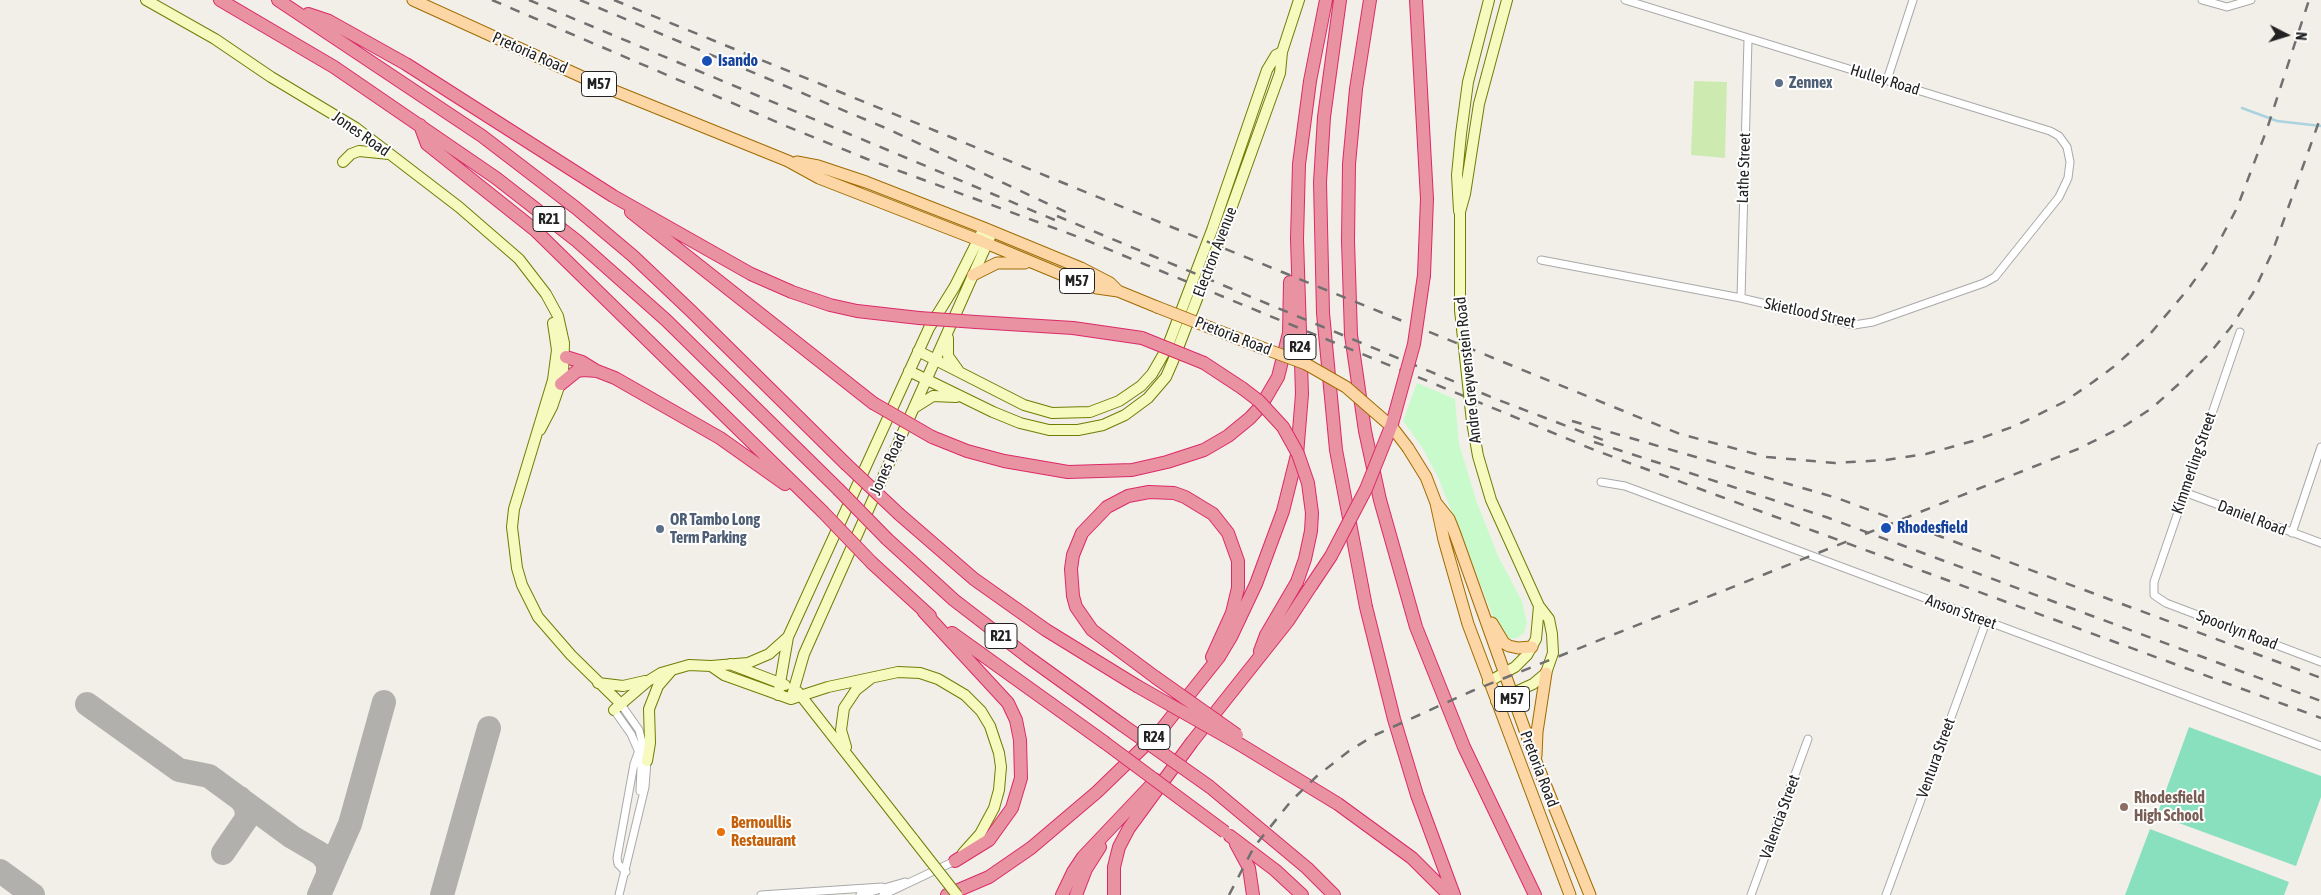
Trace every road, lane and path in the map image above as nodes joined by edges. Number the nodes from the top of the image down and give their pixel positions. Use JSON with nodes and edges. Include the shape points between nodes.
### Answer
{"nodes":[{"id":1,"x":146,"y":0,"type":"edge"},
{"id":2,"x":220,"y":0,"type":"edge"},
{"id":3,"x":278,"y":0,"type":"edge"},
{"id":4,"x":413,"y":0,"type":"edge"},
{"id":5,"x":1299,"y":0,"type":"edge"},
{"id":6,"x":1326,"y":0,"type":"edge"},
{"id":7,"x":1340,"y":0,"type":"edge"},
{"id":8,"x":1370,"y":0,"type":"edge"},
{"id":9,"x":1416,"y":0,"type":"edge"},
{"id":10,"x":1489,"y":0,"type":"edge"},
{"id":11,"x":1507,"y":0,"type":"edge"},
{"id":12,"x":1625,"y":0,"type":"edge"},
{"id":13,"x":1913,"y":0,"type":"edge"},
{"id":14,"x":2202,"y":0,"type":"edge"},
{"id":15,"x":2251,"y":0,"type":"edge"},
{"id":16,"x":295,"y":10,"type":"junction"},
{"id":17,"x":1748,"y":39,"type":"junction"},
{"id":18,"x":1282,"y":52,"type":"junction"},
{"id":19,"x":1887,"y":80,"type":"junction"},
{"id":20,"x":420,"y":125,"type":"junction"},
{"id":21,"x":390,"y":154,"type":"junction"},
{"id":22,"x":788,"y":161,"type":"junction"},
{"id":23,"x":343,"y":162,"type":"dead end"},
{"id":24,"x":2070,"y":162,"type":"joint"},
{"id":25,"x":1299,"y":164,"type":"junction"},
{"id":26,"x":613,"y":196,"type":"junction"},
{"id":27,"x":1460,"y":212,"type":"junction"},
{"id":28,"x":988,"y":230,"type":"junction"},
{"id":29,"x":982,"y":241,"type":"junction"},
{"id":30,"x":1541,"y":260,"type":"dead end"},
{"id":31,"x":1036,"y":265,"type":"junction"},
{"id":32,"x":973,"y":275,"type":"junction"},
{"id":33,"x":1118,"y":291,"type":"junction"},
{"id":34,"x":1741,"y":298,"type":"junction"},
{"id":35,"x":549,"y":300,"type":"junction"},
{"id":36,"x":948,"y":332,"type":"junction"},
{"id":37,"x":2240,"y":332,"type":"dead end"},
{"id":38,"x":918,"y":351,"type":"junction"},
{"id":39,"x":566,"y":358,"type":"junction"},
{"id":40,"x":936,"y":360,"type":"junction"},
{"id":41,"x":597,"y":371,"type":"junction"},
{"id":42,"x":909,"y":371,"type":"junction"},
{"id":43,"x":960,"y":372,"type":"junction"},
{"id":44,"x":926,"y":379,"type":"junction"},
{"id":45,"x":560,"y":384,"type":"junction"},
{"id":46,"x":964,"y":398,"type":"junction"},
{"id":47,"x":913,"y":409,"type":"junction"},
{"id":48,"x":540,"y":430,"type":"junction"},
{"id":49,"x":2321,"y":447,"type":"edge"},
{"id":50,"x":1601,"y":482,"type":"dead end"},
{"id":51,"x":2184,"y":492,"type":"junction"},
{"id":52,"x":809,"y":499,"type":"junction"},
{"id":53,"x":1436,"y":503,"type":"junction"},
{"id":54,"x":2292,"y":533,"type":"junction"},
{"id":55,"x":2321,"y":543,"type":"edge"},
{"id":56,"x":2154,"y":595,"type":"joint"},
{"id":57,"x":1479,"y":600,"type":"junction"},
{"id":58,"x":1539,"y":606,"type":"junction"},
{"id":59,"x":924,"y":612,"type":"junction"},
{"id":60,"x":1986,"y":622,"type":"junction"},
{"id":61,"x":788,"y":637,"type":"junction"},
{"id":62,"x":1532,"y":647,"type":"junction"},
{"id":63,"x":1257,"y":661,"type":"junction"},
{"id":64,"x":2321,"y":662,"type":"edge"},
{"id":65,"x":730,"y":664,"type":"junction"},
{"id":66,"x":712,"y":666,"type":"junction"},
{"id":67,"x":671,"y":670,"type":"junction"},
{"id":68,"x":1546,"y":673,"type":"junction"},
{"id":69,"x":1504,"y":674,"type":"junction"},
{"id":70,"x":1205,"y":675,"type":"junction"},
{"id":71,"x":875,"y":676,"type":"junction"},
{"id":72,"x":648,"y":681,"type":"junction"},
{"id":73,"x":1488,"y":682,"type":"junction"},
{"id":74,"x":598,"y":683,"type":"junction"},
{"id":75,"x":781,"y":683,"type":"junction"},
{"id":76,"x":795,"y":688,"type":"junction"},
{"id":77,"x":1511,"y":694,"type":"junction"},
{"id":78,"x":778,"y":695,"type":"junction"},
{"id":79,"x":797,"y":698,"type":"junction"},
{"id":80,"x":1496,"y":701,"type":"junction"},
{"id":81,"x":617,"y":707,"type":"junction"},
{"id":82,"x":1808,"y":739,"type":"dead end"},
{"id":83,"x":1241,"y":741,"type":"junction"},
{"id":84,"x":1192,"y":742,"type":"junction"},
{"id":85,"x":2321,"y":746,"type":"edge"},
{"id":86,"x":638,"y":753,"type":"junction"},
{"id":87,"x":648,"y":760,"type":"junction"},
{"id":88,"x":853,"y":761,"type":"junction"},
{"id":89,"x":1537,"y":764,"type":"junction"},
{"id":90,"x":640,"y":799,"type":"junction"},
{"id":91,"x":1122,"y":816,"type":"junction"},
{"id":92,"x":1227,"y":834,"type":"junction"},
{"id":93,"x":955,"y":861,"type":"junction"},
{"id":94,"x":626,"y":872,"type":"junction"},
{"id":95,"x":989,"y":877,"type":"junction"},
{"id":96,"x":882,"y":891,"type":"edge"},
{"id":97,"x":619,"y":895,"type":"edge"},
{"id":98,"x":761,"y":895,"type":"edge"},
{"id":99,"x":860,"y":895,"type":"edge"},
{"id":100,"x":947,"y":895,"type":"edge"},
{"id":101,"x":957,"y":895,"type":"edge"},
{"id":102,"x":965,"y":895,"type":"edge"},
{"id":103,"x":1062,"y":895,"type":"edge"},
{"id":104,"x":1076,"y":895,"type":"edge"},
{"id":105,"x":1114,"y":895,"type":"edge"},
{"id":106,"x":1253,"y":895,"type":"edge"},
{"id":107,"x":1302,"y":895,"type":"edge"},
{"id":108,"x":1334,"y":895,"type":"edge"},
{"id":109,"x":1449,"y":895,"type":"edge"},
{"id":110,"x":1454,"y":895,"type":"edge"},
{"id":111,"x":1535,"y":895,"type":"edge"},
{"id":112,"x":1570,"y":895,"type":"edge"},
{"id":113,"x":1590,"y":895,"type":"edge"},
{"id":114,"x":1751,"y":895,"type":"edge"},
{"id":115,"x":1886,"y":895,"type":"edge"}],
"edges":[{"from":1,"to":21,"type":"main road","name":"Jones Road","via":[[215,39],[356,128]]},
{"from":2,"to":20,"type":"highway","number":"R21","via":[[334,67]]},
{"from":3,"to":16,"type":"highway","number":"R21"},
{"from":4,"to":22,"type":"main road","name":"Pretoria Road","number":"M57","via":[[600,85]]},
{"from":5,"to":18,"type":"main road","name":"Electron Avenue"},
{"from":6,"to":25,"type":"highway","number":"R24","via":[[1310,81]]},
{"from":7,"to":110,"type":"highway","via":[[1324,117],[1320,191],[1322,313],[1336,450],[1366,607],[1394,719]]},
{"from":8,"to":111,"type":"highway","via":[[1356,89],[1349,164],[1348,241],[1351,334],[1365,431],[1380,500],[1416,627],[1464,747]]},
{"from":9,"to":63,"type":"highway","number":"R24","bridge":true,"via":[[1426,199],[1424,276],[1414,344],[1392,424],[1362,497],[1331,556]]},
{"from":10,"to":27,"type":"main road","name":"Andre Greyvenstein Road","via":[[1468,82],[1456,176]]},
{"from":11,"to":27,"type":"main road","name":"Andre Greyvenstein Road","via":[[1489,58]]},
{"from":12,"to":17,"type":"street","name":"Hulley Road"},
{"from":13,"to":19,"type":"street"},
{"from":14,"to":15,"type":"street","via":[[2228,7]]},
{"from":16,"to":26,"type":"highway","via":[[329,21],[406,64]]},
{"from":16,"to":83,"type":"highway","number":"R21","bridge":true,"via":[[482,136],[576,208],[692,311],[846,464],[974,580],[1046,630],[1137,686]]},
{"from":17,"to":19,"type":"street","name":"Hulley Road"},
{"from":17,"to":34,"type":"street","name":"Lathe Street"},
{"from":18,"to":43,"type":"main road","name":"Electron Avenue","via":[[1276,55],[1268,70],[1166,348],[1152,374],[1141,386],[1102,408],[1066,414],[1024,405]]},
{"from":18,"to":46,"type":"main road","name":"Electron Avenue","via":[[1280,73],[1226,225],[1174,361],[1158,388],[1114,421],[1092,428],[1064,431],[1020,423]]},
{"from":19,"to":24,"type":"street","name":"Hulley Road","via":[[2050,131],[2064,141]]},
{"from":20,"to":52,"type":"highway","via":[[427,144],[534,230]]},
{"from":20,"to":108,"type":"highway","number":"R21","bridge":true,"via":[[496,178],[577,241],[666,320],[887,539],[954,600],[1210,787]]},
{"from":21,"to":23,"type":"main road","via":[[359,151]]},
{"from":21,"to":35,"type":"main road","name":"Jones Road","via":[[508,248],[530,271]]},
{"from":22,"to":28,"type":"main road","name":"Pretoria Road","number":"M57","via":[[818,166],[858,179]]},
{"from":22,"to":29,"type":"main road","name":"Pretoria Road","number":"M57","via":[[819,178]]},
{"from":24,"to":34,"type":"street","name":"Skietlood Street","via":[[2068,178],[2058,197],[2001,271],[1986,282],[1873,322],[1854,325]]},
{"from":25,"to":26,"type":"highway","bridge":true,"via":[[1291,225],[1287,348],[1278,376],[1261,406],[1239,428],[1215,444],[1184,457],[1132,470],[1101,472],[1030,467],[967,451],[932,437],[874,403]]},
{"from":25,"to":70,"type":"highway","number":"R24","via":[[1297,239],[1302,394],[1297,455],[1283,512],[1256,584],[1231,637]]},
{"from":26,"to":63,"type":"highway","bridge":true,"via":[[743,270],[792,292],[856,311],[1074,328],[1142,338],[1204,363],[1242,388],[1271,412],[1283,427],[1298,454],[1308,483],[1312,513],[1305,559],[1266,635]]},
{"from":27,"to":58,"type":"main road","name":"Andre Greyvenstein Road","bridge":true,"via":[[1460,310],[1478,456],[1491,500]]},
{"from":28,"to":29,"type":"main road","name":"Jones Road"},
{"from":28,"to":33,"type":"main road","name":"Pretoria Road","number":"M57","via":[[1081,268],[1110,283]]},
{"from":29,"to":31,"type":"main road","name":"Pretoria Road","number":"M57"},
{"from":29,"to":32,"type":"main road","name":"Jones Road"},
{"from":29,"to":38,"type":"main road","name":"Jones Road"},
{"from":30,"to":34,"type":"street","name":"Skietlood Street"},
{"from":31,"to":32,"type":"main road","via":[[997,262]]},
{"from":31,"to":33,"type":"main road","name":"Pretoria Road","number":"M57","via":[[1097,288]]},
{"from":32,"to":36,"type":"main road","name":"Jones Road"},
{"from":33,"to":53,"type":"main road","name":"Pretoria Road","number":"M57","bridge":true,"via":[[1306,364],[1346,387],[1392,427],[1426,477]]},
{"from":35,"to":39,"type":"main road","name":"Jones Road","via":[[558,316]]},
{"from":35,"to":48,"type":"main road","name":"Jones Road","via":[[557,362]]},
{"from":36,"to":40,"type":"main road","name":"Jones Road"},
{"from":36,"to":43,"type":"main road","via":[[948,356]]},
{"from":37,"to":51,"type":"street","name":"Kimmerling Street"},
{"from":38,"to":40,"type":"main road","name":"Electron Avenue"},
{"from":38,"to":42,"type":"main road","name":"Jones Road"},
{"from":39,"to":41,"type":"highway"},
{"from":39,"to":45,"type":"main road","name":"Jones Road"},
{"from":40,"to":43,"type":"main road","name":"Electron Avenue"},
{"from":40,"to":44,"type":"main road","name":"Jones Road"},
{"from":41,"to":45,"type":"highway","via":[[577,371]]},
{"from":41,"to":52,"type":"highway","via":[[633,387],[720,438]]},
{"from":42,"to":44,"type":"main road","name":"Electron Avenue"},
{"from":42,"to":61,"type":"main road","name":"Jones Road"},
{"from":44,"to":46,"type":"main road","name":"Electron Avenue"},
{"from":44,"to":47,"type":"main road","name":"Jones Road"},
{"from":45,"to":48,"type":"main road","name":"Jones Road"},
{"from":46,"to":47,"type":"main road","via":[[933,396]]},
{"from":47,"to":76,"type":"main road","name":"Jones Road","via":[[804,654]]},
{"from":48,"to":74,"type":"main road","name":"Jones Road","via":[[514,509],[512,527],[516,568],[538,617]]},
{"from":49,"to":54,"type":"street"},
{"from":50,"to":60,"type":"street","name":"Anson Street","via":[[1625,486]]},
{"from":51,"to":54,"type":"street","name":"Daniel Road"},
{"from":51,"to":56,"type":"street","name":"Kimmerling Street","via":[[2154,582]]},
{"from":52,"to":59,"type":"highway","bridge":true},
{"from":53,"to":57,"type":"main road","name":"Pretoria Road","number":"M57","via":[[1448,519]]},
{"from":53,"to":73,"type":"main road","name":"Pretoria Road","number":"M57","via":[[1452,571]]},
{"from":54,"to":55,"type":"street","name":"Daniel Road"},
{"from":56,"to":64,"type":"street","name":"Spoorlyn Road","via":[[2166,603]]},
{"from":57,"to":62,"type":"main road","via":[[1504,643],[1514,648]]},
{"from":57,"to":69,"type":"main road","name":"Pretoria Road","number":"M57"},
{"from":58,"to":62,"type":"main road","name":"Andre Greyvenstein Road"},
{"from":58,"to":68,"type":"main road","name":"Andre Greyvenstein Road","via":[[1549,619],[1552,634],[1553,653]]},
{"from":59,"to":92,"type":"highway","bridge":true},
{"from":59,"to":93,"type":"highway","via":[[1008,703],[1020,740],[1021,778],[1012,808],[988,840]]},
{"from":60,"to":85,"type":"street","name":"Anson Street"},
{"from":60,"to":115,"type":"street","name":"Ventura Street"},
{"from":61,"to":65,"type":"main road","via":[[759,659]]},
{"from":61,"to":75,"type":"main road"},
{"from":62,"to":69,"type":"main road","name":"Andre Greyvenstein Road"},
{"from":63,"to":84,"type":"highway","number":"R24"},
{"from":65,"to":66,"type":"main road"},
{"from":65,"to":75,"type":"main road"},
{"from":66,"to":67,"type":"main road","via":[[689,665]]},
{"from":66,"to":78,"type":"main road","via":[[724,675]]},
{"from":67,"to":72,"type":"main road"},
{"from":67,"to":87,"type":"main road","via":[[658,686],[649,708]]},
{"from":68,"to":77,"type":"main road","via":[[1533,684]]},
{"from":68,"to":89,"type":"main road","via":[[1537,732]]},
{"from":69,"to":73,"type":"main road","name":"Andre Greyvenstein Road"},
{"from":69,"to":77,"type":"main road","name":"Pretoria Road","number":"M57"},
{"from":70,"to":83,"type":"highway","bridge":true,"via":[[1235,601],[1239,575],[1228,533],[1213,514],[1174,493],[1149,492],[1118,500],[1088,525],[1077,543],[1071,583],[1076,607],[1092,630]]},
{"from":70,"to":95,"type":"highway","number":"R24","via":[[1161,730],[1097,792],[1032,848]]},
{"from":71,"to":79,"type":"main road"},
{"from":71,"to":88,"type":"main road","via":[[856,690],[842,715],[842,736]]},
{"from":71,"to":93,"type":"main road","via":[[913,673],[938,679],[965,695],[990,726],[999,753],[999,790],[984,828]]},
{"from":72,"to":74,"type":"main road","via":[[623,686]]},
{"from":72,"to":81,"type":"main road"},
{"from":73,"to":80,"type":"main road","name":"Pretoria Road","number":"M57"},
{"from":74,"to":81,"type":"main road","name":"Jones Road"},
{"from":75,"to":76,"type":"main road"},
{"from":75,"to":78,"type":"main road"},
{"from":76,"to":79,"type":"main road"},
{"from":77,"to":80,"type":"main road"},
{"from":77,"to":89,"type":"main road","name":"Pretoria Road","number":"M57"},
{"from":78,"to":79,"type":"main road"},
{"from":79,"to":88,"type":"main road"},
{"from":80,"to":112,"type":"main road","name":"Pretoria Road","number":"M57"},
{"from":81,"to":86,"type":"street"},
{"from":81,"to":87,"type":"street","via":[[639,730]]},
{"from":82,"to":114,"type":"street","name":"Valencia Street"},
{"from":83,"to":109,"type":"highway","via":[[1256,754],[1338,804],[1412,858]]},
{"from":84,"to":91,"type":"highway","number":"R24"},
{"from":84,"to":105,"type":"highway","via":[[1119,847],[1114,867]]},
{"from":86,"to":90,"type":"street"},
{"from":86,"to":94,"type":"street","via":[[617,858]]},
{"from":87,"to":90,"type":"street"},
{"from":88,"to":101,"type":"main road","bridge":true},
{"from":89,"to":113,"type":"main road","name":"Pretoria Road","number":"M57"},
{"from":90,"to":94,"type":"street"},
{"from":91,"to":103,"type":"highway","via":[[1083,856]]},
{"from":91,"to":104,"type":"highway","via":[[1086,869]]},
{"from":92,"to":106,"type":"highway","via":[[1243,854],[1249,868]]},
{"from":92,"to":107,"type":"highway"},
{"from":93,"to":96,"type":"street","via":[[916,880]]},
{"from":94,"to":97,"type":"street"},
{"from":95,"to":100,"type":"highway"},
{"from":95,"to":102,"type":"street"},
{"from":96,"to":98,"type":"street"},
{"from":96,"to":99,"type":"street"}]}
